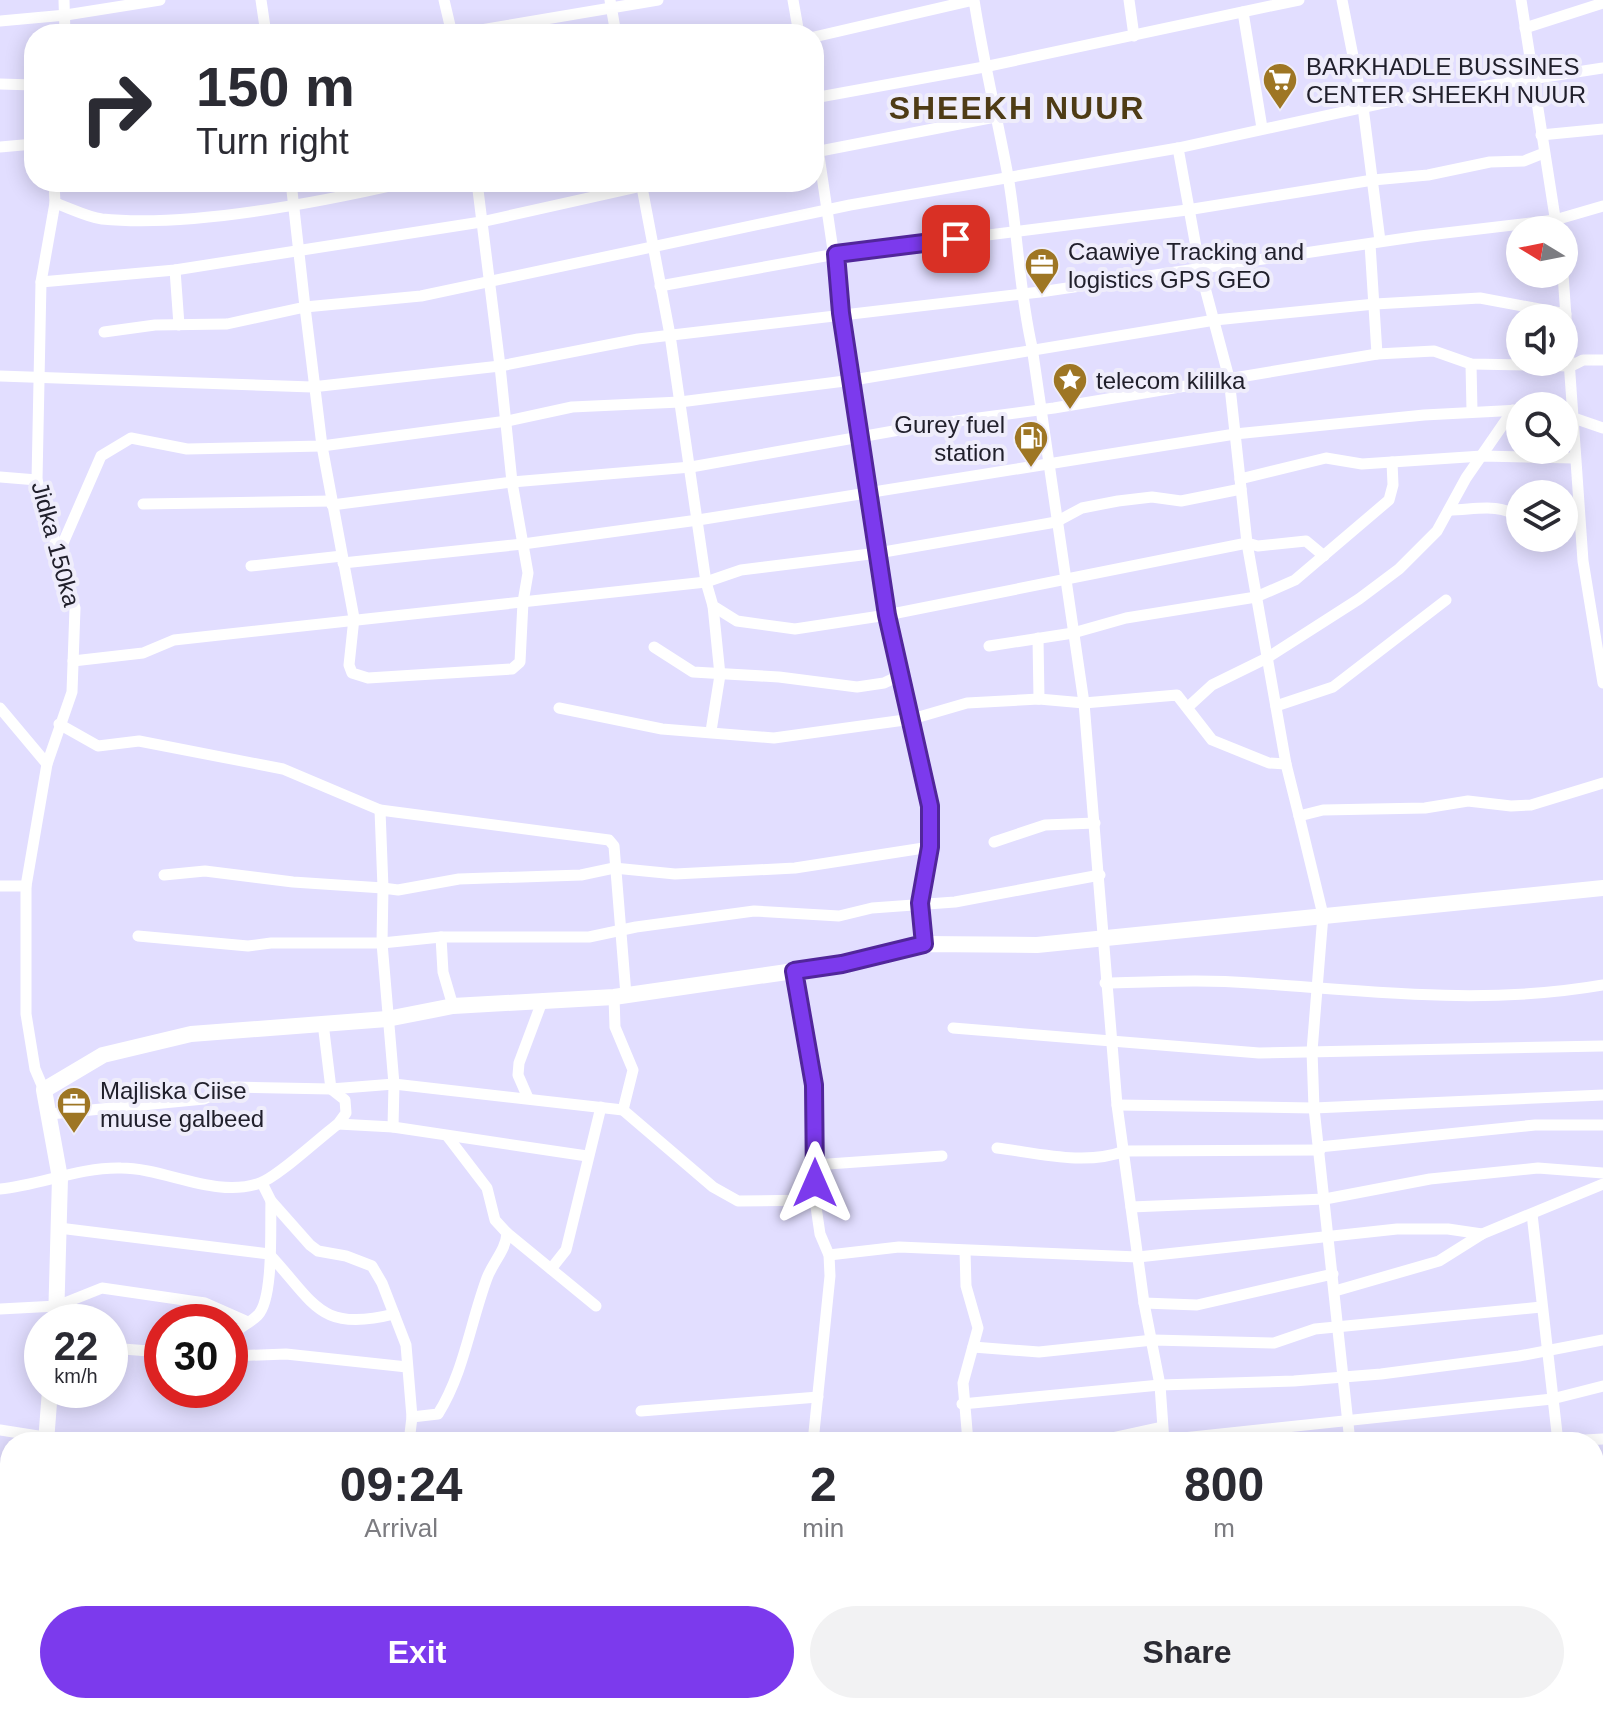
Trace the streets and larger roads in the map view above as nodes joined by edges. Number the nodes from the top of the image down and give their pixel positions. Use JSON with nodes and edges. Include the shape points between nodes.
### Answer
{"nodes":[{"id":1,"x":64,"y":0,"type":"edge"},
{"id":2,"x":160,"y":0,"type":"edge"},
{"id":3,"x":261,"y":0,"type":"edge"},
{"id":4,"x":444,"y":0,"type":"edge"},
{"id":5,"x":658,"y":0,"type":"edge"},
{"id":6,"x":793,"y":0,"type":"edge"},
{"id":7,"x":1129,"y":0,"type":"edge"},
{"id":8,"x":1299,"y":0,"type":"edge"},
{"id":9,"x":1342,"y":0,"type":"edge"},
{"id":10,"x":1521,"y":0,"type":"edge"},
{"id":11,"x":1603,"y":3,"type":"edge"},
{"id":12,"x":610,"y":4,"type":"edge"},
{"id":13,"x":1243,"y":12,"type":"junction"},
{"id":14,"x":66,"y":15,"type":"junction"},
{"id":15,"x":0,"y":21,"type":"edge"},
{"id":16,"x":66,"y":24,"type":"edge"},
{"id":17,"x":265,"y":24,"type":"edge"},
{"id":18,"x":451,"y":24,"type":"edge"},
{"id":19,"x":506,"y":24,"type":"edge"},
{"id":20,"x":614,"y":24,"type":"edge"},
{"id":21,"x":797,"y":24,"type":"edge"},
{"id":22,"x":1525,"y":28,"type":"junction"},
{"id":23,"x":824,"y":35,"type":"edge"},
{"id":24,"x":1134,"y":36,"type":"junction"},
{"id":25,"x":984,"y":67,"type":"junction"},
{"id":26,"x":1603,"y":68,"type":"edge"},
{"id":27,"x":1532,"y":81,"type":"junction"},
{"id":28,"x":0,"y":84,"type":"edge"},
{"id":29,"x":24,"y":85,"type":"edge"},
{"id":30,"x":824,"y":96,"type":"edge"},
{"id":31,"x":1363,"y":107,"type":"junction"},
{"id":32,"x":995,"y":117,"type":"junction"},
{"id":33,"x":1262,"y":128,"type":"junction"},
{"id":34,"x":1603,"y":129,"type":"edge"},
{"id":35,"x":1541,"y":135,"type":"junction"},
{"id":36,"x":24,"y":145,"type":"edge"},
{"id":37,"x":0,"y":147,"type":"edge"},
{"id":38,"x":1178,"y":148,"type":"junction"},
{"id":39,"x":824,"y":151,"type":"edge"},
{"id":40,"x":1544,"y":153,"type":"junction"},
{"id":41,"x":1008,"y":176,"type":"junction"},
{"id":42,"x":1373,"y":180,"type":"junction"},
{"id":43,"x":824,"y":185,"type":"edge"},
{"id":44,"x":54,"y":192,"type":"edge"},
{"id":45,"x":293,"y":192,"type":"edge"},
{"id":46,"x":357,"y":192,"type":"edge"},
{"id":47,"x":478,"y":192,"type":"edge"},
{"id":48,"x":607,"y":192,"type":"edge"},
{"id":49,"x":642,"y":192,"type":"edge"},
{"id":50,"x":55,"y":203,"type":"junction"},
{"id":51,"x":295,"y":204,"type":"junction"},
{"id":52,"x":1603,"y":206,"type":"edge"},
{"id":53,"x":829,"y":209,"type":"junction"},
{"id":54,"x":1187,"y":210,"type":"junction"},
{"id":55,"x":1554,"y":216,"type":"edge"},
{"id":56,"x":1578,"y":216,"type":"edge"},
{"id":57,"x":481,"y":222,"type":"junction"},
{"id":58,"x":1506,"y":230,"type":"edge"},
{"id":59,"x":1016,"y":232,"type":"junction"},
{"id":60,"x":1375,"y":243,"type":"junction"},
{"id":61,"x":652,"y":247,"type":"junction"},
{"id":62,"x":299,"y":250,"type":"junction"},
{"id":63,"x":836,"y":254,"type":"junction"},
{"id":64,"x":1200,"y":269,"type":"junction"},
{"id":65,"x":175,"y":270,"type":"junction"},
{"id":66,"x":41,"y":282,"type":"junction"},
{"id":67,"x":487,"y":283,"type":"junction"},
{"id":68,"x":660,"y":286,"type":"junction"},
{"id":69,"x":1020,"y":294,"type":"junction"},
{"id":70,"x":1375,"y":304,"type":"junction"},
{"id":71,"x":1512,"y":304,"type":"edge"},
{"id":72,"x":305,"y":307,"type":"junction"},
{"id":73,"x":841,"y":313,"type":"junction"},
{"id":74,"x":1215,"y":320,"type":"junction"},
{"id":75,"x":179,"y":325,"type":"junction"},
{"id":76,"x":104,"y":332,"type":"dead end"},
{"id":77,"x":670,"y":335,"type":"junction"},
{"id":78,"x":1032,"y":347,"type":"junction"},
{"id":79,"x":1377,"y":354,"type":"junction"},
{"id":80,"x":1603,"y":360,"type":"edge"},
{"id":81,"x":1578,"y":362,"type":"edge"},
{"id":82,"x":1471,"y":364,"type":"junction"},
{"id":83,"x":1506,"y":365,"type":"edge"},
{"id":84,"x":500,"y":366,"type":"junction"},
{"id":85,"x":0,"y":376,"type":"edge"},
{"id":86,"x":39,"y":378,"type":"junction"},
{"id":87,"x":1229,"y":378,"type":"junction"},
{"id":88,"x":853,"y":380,"type":"junction"},
{"id":89,"x":312,"y":387,"type":"junction"},
{"id":90,"x":680,"y":402,"type":"junction"},
{"id":91,"x":1040,"y":410,"type":"junction"},
{"id":92,"x":1506,"y":410,"type":"edge"},
{"id":93,"x":1472,"y":411,"type":"junction"},
{"id":94,"x":1578,"y":420,"type":"edge"},
{"id":95,"x":507,"y":421,"type":"junction"},
{"id":96,"x":1506,"y":424,"type":"edge"},
{"id":97,"x":1603,"y":428,"type":"edge"},
{"id":98,"x":1235,"y":434,"type":"junction"},
{"id":99,"x":862,"y":438,"type":"junction"},
{"id":100,"x":322,"y":446,"type":"junction"},
{"id":101,"x":1482,"y":456,"type":"junction"},
{"id":102,"x":1506,"y":457,"type":"edge"},
{"id":103,"x":1392,"y":462,"type":"junction"},
{"id":104,"x":1575,"y":464,"type":"edge"},
{"id":105,"x":1048,"y":466,"type":"junction"},
{"id":106,"x":691,"y":467,"type":"junction"},
{"id":107,"x":0,"y":477,"type":"edge"},
{"id":108,"x":37,"y":480,"type":"junction"},
{"id":109,"x":512,"y":482,"type":"junction"},
{"id":110,"x":1241,"y":484,"type":"junction"},
{"id":111,"x":870,"y":495,"type":"junction"},
{"id":112,"x":332,"y":503,"type":"junction"},
{"id":113,"x":143,"y":504,"type":"dead end"},
{"id":114,"x":1506,"y":508,"type":"edge"},
{"id":115,"x":1449,"y":510,"type":"junction"},
{"id":116,"x":698,"y":520,"type":"junction"},
{"id":117,"x":1056,"y":522,"type":"junction"},
{"id":118,"x":1247,"y":543,"type":"junction"},
{"id":119,"x":523,"y":544,"type":"junction"},
{"id":120,"x":60,"y":550,"type":"junction"},
{"id":121,"x":878,"y":553,"type":"junction"},
{"id":122,"x":1324,"y":556,"type":"junction"},
{"id":123,"x":342,"y":560,"type":"junction"},
{"id":124,"x":251,"y":566,"type":"dead end"},
{"id":125,"x":1064,"y":579,"type":"junction"},
{"id":126,"x":706,"y":582,"type":"junction"},
{"id":127,"x":1256,"y":597,"type":"junction"},
{"id":128,"x":1446,"y":600,"type":"dead end"},
{"id":129,"x":523,"y":602,"type":"junction"},
{"id":130,"x":713,"y":606,"type":"junction"},
{"id":131,"x":887,"y":615,"type":"junction"},
{"id":132,"x":354,"y":618,"type":"junction"},
{"id":133,"x":1073,"y":633,"type":"junction"},
{"id":134,"x":1038,"y":638,"type":"junction"},
{"id":135,"x":989,"y":646,"type":"dead end"},
{"id":136,"x":654,"y":647,"type":"dead end"},
{"id":137,"x":1267,"y":658,"type":"junction"},
{"id":138,"x":73,"y":661,"type":"junction"},
{"id":139,"x":720,"y":675,"type":"junction"},
{"id":140,"x":901,"y":675,"type":"junction"},
{"id":141,"x":1603,"y":683,"type":"edge"},
{"id":142,"x":1039,"y":699,"type":"junction"},
{"id":143,"x":1084,"y":703,"type":"junction"},
{"id":144,"x":1276,"y":706,"type":"junction"},
{"id":145,"x":1188,"y":707,"type":"junction"},
{"id":146,"x":0,"y":708,"type":"edge"},
{"id":147,"x":559,"y":708,"type":"dead end"},
{"id":148,"x":912,"y":719,"type":"junction"},
{"id":149,"x":59,"y":724,"type":"junction"},
{"id":150,"x":711,"y":731,"type":"junction"},
{"id":151,"x":47,"y":764,"type":"junction"},
{"id":152,"x":1286,"y":764,"type":"junction"},
{"id":153,"x":1603,"y":783,"type":"edge"},
{"id":154,"x":380,"y":810,"type":"junction"},
{"id":155,"x":1299,"y":816,"type":"junction"},
{"id":156,"x":1095,"y":823,"type":"junction"},
{"id":157,"x":994,"y":842,"type":"dead end"},
{"id":158,"x":930,"y":847,"type":"junction"},
{"id":159,"x":614,"y":868,"type":"junction"},
{"id":160,"x":164,"y":875,"type":"dead end"},
{"id":161,"x":1100,"y":875,"type":"junction"},
{"id":162,"x":0,"y":886,"type":"edge"},
{"id":163,"x":26,"y":886,"type":"junction"},
{"id":164,"x":383,"y":888,"type":"junction"},
{"id":165,"x":1603,"y":888,"type":"edge"},
{"id":166,"x":920,"y":903,"type":"junction"},
{"id":167,"x":1323,"y":915,"type":"junction"},
{"id":168,"x":621,"y":931,"type":"junction"},
{"id":169,"x":138,"y":936,"type":"dead end"},
{"id":170,"x":441,"y":937,"type":"junction"},
{"id":171,"x":1105,"y":938,"type":"junction"},
{"id":172,"x":382,"y":943,"type":"junction"},
{"id":173,"x":924,"y":944,"type":"junction"},
{"id":174,"x":794,"y":971,"type":"junction"},
{"id":175,"x":1105,"y":983,"type":"junction"},
{"id":176,"x":1603,"y":985,"type":"edge"},
{"id":177,"x":1316,"y":989,"type":"junction"},
{"id":178,"x":620,"y":996,"type":"junction"},
{"id":179,"x":543,"y":999,"type":"junction"},
{"id":180,"x":453,"y":1006,"type":"junction"},
{"id":181,"x":387,"y":1019,"type":"junction"},
{"id":182,"x":323,"y":1023,"type":"junction"},
{"id":183,"x":953,"y":1028,"type":"dead end"},
{"id":184,"x":1113,"y":1041,"type":"junction"},
{"id":185,"x":1603,"y":1046,"type":"edge"},
{"id":186,"x":1312,"y":1051,"type":"junction"},
{"id":187,"x":394,"y":1084,"type":"junction"},
{"id":188,"x":331,"y":1089,"type":"junction"},
{"id":189,"x":44,"y":1090,"type":"junction"},
{"id":190,"x":1603,"y":1095,"type":"edge"},
{"id":191,"x":528,"y":1098,"type":"junction"},
{"id":192,"x":1117,"y":1105,"type":"junction"},
{"id":193,"x":601,"y":1107,"type":"junction"},
{"id":194,"x":1314,"y":1108,"type":"junction"},
{"id":195,"x":623,"y":1110,"type":"junction"},
{"id":196,"x":50,"y":1114,"type":"junction"},
{"id":197,"x":338,"y":1124,"type":"junction"},
{"id":198,"x":1603,"y":1125,"type":"edge"},
{"id":199,"x":393,"y":1127,"type":"junction"},
{"id":200,"x":448,"y":1137,"type":"junction"},
{"id":201,"x":997,"y":1148,"type":"dead end"},
{"id":202,"x":1320,"y":1148,"type":"junction"},
{"id":203,"x":1125,"y":1151,"type":"junction"},
{"id":204,"x":587,"y":1156,"type":"junction"},
{"id":205,"x":942,"y":1156,"type":"dead end"},
{"id":206,"x":814,"y":1165,"type":"junction"},
{"id":207,"x":1603,"y":1173,"type":"edge"},
{"id":208,"x":60,"y":1178,"type":"junction"},
{"id":209,"x":262,"y":1183,"type":"junction"},
{"id":210,"x":1603,"y":1184,"type":"edge"},
{"id":211,"x":0,"y":1189,"type":"edge"},
{"id":212,"x":1325,"y":1199,"type":"junction"},
{"id":213,"x":815,"y":1200,"type":"junction"},
{"id":214,"x":271,"y":1201,"type":"junction"},
{"id":215,"x":1131,"y":1207,"type":"junction"},
{"id":216,"x":1532,"y":1214,"type":"junction"},
{"id":217,"x":59,"y":1228,"type":"junction"},
{"id":218,"x":507,"y":1233,"type":"junction"},
{"id":219,"x":1482,"y":1234,"type":"junction"},
{"id":220,"x":1328,"y":1238,"type":"junction"},
{"id":221,"x":965,"y":1251,"type":"junction"},
{"id":222,"x":269,"y":1254,"type":"junction"},
{"id":223,"x":829,"y":1255,"type":"junction"},
{"id":224,"x":1138,"y":1257,"type":"junction"},
{"id":225,"x":551,"y":1269,"type":"junction"},
{"id":226,"x":1333,"y":1274,"type":"junction"},
{"id":227,"x":1335,"y":1291,"type":"junction"},
{"id":228,"x":1144,"y":1303,"type":"junction"},
{"id":229,"x":56,"y":1304,"type":"edge"},
{"id":230,"x":74,"y":1304,"type":"edge"},
{"id":231,"x":207,"y":1304,"type":"edge"},
{"id":232,"x":596,"y":1306,"type":"dead end"},
{"id":233,"x":1541,"y":1307,"type":"junction"},
{"id":234,"x":0,"y":1309,"type":"edge"},
{"id":235,"x":24,"y":1311,"type":"edge"},
{"id":236,"x":394,"y":1314,"type":"junction"},
{"id":237,"x":248,"y":1322,"type":"edge"},
{"id":238,"x":1338,"y":1329,"type":"junction"},
{"id":239,"x":1153,"y":1340,"type":"junction"},
{"id":240,"x":1603,"y":1340,"type":"edge"},
{"id":241,"x":973,"y":1347,"type":"junction"},
{"id":242,"x":1546,"y":1350,"type":"junction"},
{"id":243,"x":248,"y":1355,"type":"edge"},
{"id":244,"x":407,"y":1367,"type":"junction"},
{"id":245,"x":1343,"y":1377,"type":"junction"},
{"id":246,"x":1160,"y":1385,"type":"junction"},
{"id":247,"x":1603,"y":1386,"type":"edge"},
{"id":248,"x":818,"y":1397,"type":"junction"},
{"id":249,"x":1552,"y":1399,"type":"junction"},
{"id":250,"x":962,"y":1404,"type":"junction"},
{"id":251,"x":49,"y":1408,"type":"edge"},
{"id":252,"x":641,"y":1411,"type":"dead end"},
{"id":253,"x":412,"y":1417,"type":"junction"},
{"id":254,"x":1348,"y":1421,"type":"junction"},
{"id":255,"x":1162,"y":1427,"type":"junction"},
{"id":256,"x":47,"y":1432,"type":"edge"},
{"id":257,"x":410,"y":1432,"type":"edge"},
{"id":258,"x":814,"y":1432,"type":"edge"},
{"id":259,"x":966,"y":1432,"type":"edge"},
{"id":260,"x":1139,"y":1432,"type":"edge"},
{"id":261,"x":1163,"y":1432,"type":"edge"},
{"id":262,"x":1247,"y":1432,"type":"edge"},
{"id":263,"x":1349,"y":1432,"type":"edge"},
{"id":264,"x":1557,"y":1432,"type":"edge"}],
"edges":[{"from":1,"to":14,"type":"street"},
{"from":2,"to":14,"type":"street"},
{"from":3,"to":17,"type":"street"},
{"from":4,"to":18,"type":"street"},
{"from":5,"to":12,"type":"street"},
{"from":6,"to":21,"type":"street"},
{"from":7,"to":24,"type":"street"},
{"from":8,"to":13,"type":"street"},
{"from":9,"to":31,"type":"street"},
{"from":10,"to":22,"type":"street"},
{"from":11,"to":22,"type":"street"},
{"from":12,"to":19,"type":"street"},
{"from":12,"to":20,"type":"street"},
{"from":13,"to":24,"type":"street"},
{"from":13,"to":33,"type":"street"},
{"from":14,"to":15,"type":"street"},
{"from":14,"to":16,"type":"street"},
{"from":22,"to":27,"type":"street"},
{"from":23,"to":25,"type":"street","via":[[974,0]]},
{"from":24,"to":25,"type":"street"},
{"from":25,"to":30,"type":"street"},
{"from":25,"to":32,"type":"street"},
{"from":26,"to":27,"type":"street"},
{"from":27,"to":31,"type":"street"},
{"from":27,"to":35,"type":"street"},
{"from":28,"to":29,"type":"street"},
{"from":31,"to":33,"type":"street"},
{"from":31,"to":42,"type":"street"},
{"from":32,"to":39,"type":"street"},
{"from":32,"to":41,"type":"street"},
{"from":33,"to":38,"type":"street"},
{"from":34,"to":35,"type":"street"},
{"from":35,"to":40,"type":"street"},
{"from":36,"to":37,"type":"street"},
{"from":38,"to":41,"type":"street"},
{"from":38,"to":54,"type":"street"},
{"from":40,"to":42,"type":"street","via":[[1524,161]]},
{"from":40,"to":55,"type":"street"},
{"from":41,"to":53,"type":"street"},
{"from":41,"to":59,"type":"street"},
{"from":42,"to":54,"type":"street"},
{"from":42,"to":60,"type":"street"},
{"from":43,"to":53,"type":"street"},
{"from":44,"to":50,"type":"street","name":"Jidka 150ka"},
{"from":45,"to":51,"type":"street"},
{"from":46,"to":51,"type":"street"},
{"from":47,"to":57,"type":"street"},
{"from":48,"to":57,"type":"street"},
{"from":49,"to":61,"type":"street"},
{"from":50,"to":51,"type":"street","via":[[100,219],[175,218]]},
{"from":50,"to":66,"type":"street","name":"Jidka 150ka"},
{"from":51,"to":62,"type":"street"},
{"from":52,"to":56,"type":"street"},
{"from":53,"to":61,"type":"street"},
{"from":53,"to":63,"type":"street"},
{"from":54,"to":59,"type":"street"},
{"from":54,"to":64,"type":"street"},
{"from":57,"to":62,"type":"street"},
{"from":57,"to":67,"type":"street"},
{"from":58,"to":60,"type":"street"},
{"from":59,"to":63,"type":"street"},
{"from":59,"to":69,"type":"street"},
{"from":60,"to":64,"type":"street"},
{"from":60,"to":70,"type":"street"},
{"from":61,"to":67,"type":"street"},
{"from":61,"to":68,"type":"street"},
{"from":62,"to":65,"type":"street"},
{"from":62,"to":72,"type":"street"},
{"from":63,"to":68,"type":"street"},
{"from":63,"to":73,"type":"street"},
{"from":64,"to":69,"type":"street"},
{"from":64,"to":74,"type":"street"},
{"from":65,"to":66,"type":"street"},
{"from":65,"to":75,"type":"street"},
{"from":66,"to":86,"type":"street","name":"Jidka 150ka"},
{"from":67,"to":72,"type":"street","via":[[421,296]]},
{"from":67,"to":84,"type":"street"},
{"from":68,"to":77,"type":"street"},
{"from":69,"to":73,"type":"street"},
{"from":69,"to":78,"type":"street"},
{"from":70,"to":71,"type":"street","via":[[1480,298]]},
{"from":70,"to":74,"type":"street"},
{"from":70,"to":79,"type":"street"},
{"from":72,"to":75,"type":"street","via":[[227,324]]},
{"from":72,"to":89,"type":"street"},
{"from":73,"to":77,"type":"street"},
{"from":73,"to":88,"type":"street"},
{"from":74,"to":78,"type":"street"},
{"from":74,"to":87,"type":"street"},
{"from":75,"to":76,"type":"street"},
{"from":77,"to":84,"type":"street"},
{"from":77,"to":90,"type":"street"},
{"from":78,"to":88,"type":"street"},
{"from":78,"to":91,"type":"street"},
{"from":79,"to":82,"type":"street","via":[[1434,351]]},
{"from":79,"to":87,"type":"street"},
{"from":80,"to":81,"type":"street"},
{"from":82,"to":83,"type":"street"},
{"from":82,"to":93,"type":"street"},
{"from":84,"to":89,"type":"street"},
{"from":84,"to":95,"type":"street"},
{"from":85,"to":86,"type":"street"},
{"from":86,"to":89,"type":"street"},
{"from":86,"to":108,"type":"street","name":"Jidka 150ka"},
{"from":87,"to":91,"type":"street"},
{"from":87,"to":98,"type":"street"},
{"from":88,"to":90,"type":"street"},
{"from":88,"to":99,"type":"street"},
{"from":89,"to":100,"type":"street"},
{"from":90,"to":95,"type":"street","via":[[572,407]]},
{"from":90,"to":106,"type":"street"},
{"from":91,"to":99,"type":"street"},
{"from":91,"to":105,"type":"street"},
{"from":92,"to":93,"type":"street"},
{"from":93,"to":98,"type":"street"},
{"from":94,"to":97,"type":"street"},
{"from":95,"to":100,"type":"street"},
{"from":95,"to":109,"type":"street"},
{"from":96,"to":101,"type":"street"},
{"from":98,"to":105,"type":"street"},
{"from":98,"to":110,"type":"street"},
{"from":99,"to":106,"type":"street"},
{"from":99,"to":111,"type":"street"},
{"from":100,"to":112,"type":"street"},
{"from":100,"to":120,"type":"street","via":[[187,449],[131,438],[101,456]]},
{"from":101,"to":102,"type":"street"},
{"from":101,"to":103,"type":"street"},
{"from":101,"to":115,"type":"street"},
{"from":103,"to":110,"type":"street","via":[[1326,458]]},
{"from":103,"to":122,"type":"street","via":[[1389,500]]},
{"from":104,"to":141,"type":"street","via":[[1583,561]]},
{"from":105,"to":111,"type":"street"},
{"from":105,"to":117,"type":"street"},
{"from":106,"to":109,"type":"street"},
{"from":106,"to":116,"type":"street"},
{"from":107,"to":108,"type":"street"},
{"from":108,"to":120,"type":"street","name":"Jidka 150ka"},
{"from":109,"to":112,"type":"street"},
{"from":109,"to":119,"type":"street"},
{"from":110,"to":117,"type":"street","via":[[1181,501],[1152,497],[1082,508]]},
{"from":110,"to":118,"type":"street"},
{"from":111,"to":116,"type":"street"},
{"from":111,"to":121,"type":"street"},
{"from":112,"to":113,"type":"street"},
{"from":112,"to":123,"type":"street"},
{"from":114,"to":115,"type":"street"},
{"from":115,"to":137,"type":"street","via":[[1437,531],[1399,569]]},
{"from":116,"to":119,"type":"street"},
{"from":116,"to":126,"type":"street"},
{"from":117,"to":121,"type":"street"},
{"from":117,"to":125,"type":"street"},
{"from":118,"to":122,"type":"street","via":[[1306,541]]},
{"from":118,"to":125,"type":"street"},
{"from":118,"to":127,"type":"street"},
{"from":119,"to":123,"type":"street"},
{"from":119,"to":129,"type":"street","via":[[528,573]]},
{"from":120,"to":138,"type":"street","name":"Jidka 150ka","via":[[75,608]]},
{"from":121,"to":126,"type":"street","via":[[741,570]]},
{"from":121,"to":131,"type":"street"},
{"from":122,"to":127,"type":"street","via":[[1295,580]]},
{"from":123,"to":124,"type":"street"},
{"from":123,"to":132,"type":"street"},
{"from":125,"to":131,"type":"street"},
{"from":125,"to":133,"type":"street"},
{"from":126,"to":129,"type":"street"},
{"from":126,"to":130,"type":"street"},
{"from":127,"to":133,"type":"street","via":[[1126,618]]},
{"from":127,"to":137,"type":"street"},
{"from":128,"to":144,"type":"street","via":[[1333,687]]},
{"from":129,"to":132,"type":"street"},
{"from":129,"to":132,"type":"street","via":[[522,655],[512,669],[359,677],[349,665]]},
{"from":130,"to":131,"type":"street","via":[[737,621],[795,629]]},
{"from":130,"to":139,"type":"street"},
{"from":131,"to":140,"type":"street"},
{"from":132,"to":138,"type":"street","via":[[174,640],[143,653]]},
{"from":133,"to":134,"type":"street"},
{"from":133,"to":143,"type":"street"},
{"from":134,"to":135,"type":"street"},
{"from":134,"to":142,"type":"street"},
{"from":136,"to":139,"type":"street","via":[[693,672]]},
{"from":137,"to":144,"type":"street"},
{"from":137,"to":145,"type":"street","via":[[1212,685]]},
{"from":138,"to":149,"type":"street","name":"Jidka 150ka","via":[[72,692]]},
{"from":139,"to":140,"type":"street","via":[[857,687]]},
{"from":139,"to":150,"type":"street"},
{"from":140,"to":148,"type":"street"},
{"from":142,"to":143,"type":"street"},
{"from":142,"to":148,"type":"street","via":[[967,703]]},
{"from":143,"to":145,"type":"street","via":[[1163,694],[1177,695]]},
{"from":143,"to":156,"type":"street"},
{"from":144,"to":152,"type":"street"},
{"from":145,"to":152,"type":"street","via":[[1212,740],[1269,763]]},
{"from":146,"to":151,"type":"street"},
{"from":147,"to":150,"type":"street","via":[[662,729]]},
{"from":148,"to":150,"type":"street","via":[[774,738]]},
{"from":148,"to":158,"type":"street","via":[[930,806]]},
{"from":149,"to":151,"type":"street","name":"Jidka 150ka"},
{"from":149,"to":154,"type":"street","via":[[98,746],[139,741],[283,769]]},
{"from":151,"to":163,"type":"street","name":"Jidka 150ka"},
{"from":152,"to":155,"type":"street"},
{"from":153,"to":155,"type":"street","via":[[1531,805],[1468,801]]},
{"from":154,"to":159,"type":"street","via":[[609,840]]},
{"from":154,"to":164,"type":"street"},
{"from":155,"to":167,"type":"street"},
{"from":156,"to":157,"type":"street","via":[[1045,825]]},
{"from":156,"to":161,"type":"street"},
{"from":158,"to":159,"type":"street","via":[[724,873]]},
{"from":158,"to":166,"type":"street"},
{"from":159,"to":164,"type":"street","via":[[581,875],[459,879]]},
{"from":159,"to":168,"type":"street"},
{"from":160,"to":164,"type":"street","via":[[205,871]]},
{"from":161,"to":166,"type":"street","via":[[955,902]]},
{"from":161,"to":171,"type":"street"},
{"from":162,"to":163,"type":"street"},
{"from":163,"to":189,"type":"street","name":"Jidka 150ka","via":[[26,1014]]},
{"from":164,"to":172,"type":"street"},
{"from":165,"to":167,"type":"street"},
{"from":166,"to":168,"type":"street","via":[[839,916],[754,911]]},
{"from":166,"to":173,"type":"street"},
{"from":167,"to":171,"type":"street"},
{"from":167,"to":177,"type":"street"},
{"from":168,"to":170,"type":"street","via":[[589,937]]},
{"from":168,"to":178,"type":"street"},
{"from":169,"to":172,"type":"street","via":[[248,946]]},
{"from":170,"to":172,"type":"street"},
{"from":170,"to":180,"type":"street","via":[[443,972]]},
{"from":171,"to":173,"type":"street","via":[[1023,945]]},
{"from":171,"to":175,"type":"street"},
{"from":172,"to":181,"type":"street"},
{"from":173,"to":174,"type":"street"},
{"from":174,"to":178,"type":"street"},
{"from":174,"to":206,"type":"street","via":[[814,1085]]},
{"from":175,"to":177,"type":"street","via":[[1247,982]]},
{"from":175,"to":184,"type":"street"},
{"from":176,"to":177,"type":"street","via":[[1467,998]]},
{"from":177,"to":186,"type":"street"},
{"from":178,"to":179,"type":"street"},
{"from":178,"to":195,"type":"street","via":[[615,1027],[633,1070]]},
{"from":179,"to":180,"type":"street"},
{"from":179,"to":191,"type":"street","via":[[519,1063]]},
{"from":180,"to":181,"type":"street"},
{"from":181,"to":182,"type":"street"},
{"from":181,"to":187,"type":"street"},
{"from":182,"to":188,"type":"street"},
{"from":182,"to":189,"type":"street","via":[[191,1034],[103,1055]]},
{"from":183,"to":184,"type":"street"},
{"from":184,"to":186,"type":"street","via":[[1259,1053]]},
{"from":184,"to":192,"type":"street"},
{"from":185,"to":186,"type":"street"},
{"from":186,"to":194,"type":"street"},
{"from":187,"to":188,"type":"street"},
{"from":187,"to":191,"type":"street"},
{"from":187,"to":199,"type":"street"},
{"from":188,"to":196,"type":"street","via":[[232,1087],[204,1099]]},
{"from":188,"to":197,"type":"street","via":[[345,1100],[346,1113]]},
{"from":189,"to":196,"type":"street"},
{"from":190,"to":194,"type":"street"},
{"from":191,"to":193,"type":"street"},
{"from":192,"to":194,"type":"street"},
{"from":192,"to":203,"type":"street"},
{"from":193,"to":195,"type":"street"},
{"from":193,"to":204,"type":"street"},
{"from":194,"to":202,"type":"street"},
{"from":195,"to":213,"type":"street","via":[[713,1187],[738,1201]]},
{"from":196,"to":208,"type":"street"},
{"from":197,"to":199,"type":"street"},
{"from":197,"to":209,"type":"street"},
{"from":198,"to":202,"type":"street","via":[[1535,1125]]},
{"from":199,"to":200,"type":"street"},
{"from":200,"to":204,"type":"street"},
{"from":200,"to":218,"type":"street","via":[[487,1188],[495,1220]]},
{"from":201,"to":203,"type":"street","via":[[1080,1158]]},
{"from":202,"to":203,"type":"street"},
{"from":202,"to":212,"type":"street"},
{"from":203,"to":215,"type":"street"},
{"from":204,"to":225,"type":"street","via":[[566,1250]]},
{"from":205,"to":206,"type":"street"},
{"from":206,"to":213,"type":"street"},
{"from":207,"to":212,"type":"street","via":[[1538,1168],[1430,1179]]},
{"from":208,"to":209,"type":"street","via":[[119,1167],[201,1183]]},
{"from":208,"to":211,"type":"street"},
{"from":208,"to":217,"type":"street"},
{"from":209,"to":214,"type":"street"},
{"from":210,"to":216,"type":"street"},
{"from":212,"to":215,"type":"street"},
{"from":212,"to":220,"type":"street"},
{"from":213,"to":223,"type":"street"},
{"from":214,"to":222,"type":"street"},
{"from":214,"to":236,"type":"street","via":[[318,1251],[372,1266]]},
{"from":215,"to":224,"type":"street"},
{"from":216,"to":219,"type":"street"},
{"from":216,"to":233,"type":"street"},
{"from":217,"to":222,"type":"street"},
{"from":217,"to":229,"type":"street"},
{"from":218,"to":225,"type":"street"},
{"from":218,"to":253,"type":"street","via":[[483,1288],[454,1388],[438,1414]]},
{"from":219,"to":220,"type":"street","via":[[1397,1229]]},
{"from":219,"to":227,"type":"street","via":[[1439,1261]]},
{"from":220,"to":224,"type":"street"},
{"from":220,"to":226,"type":"street"},
{"from":221,"to":223,"type":"street","via":[[899,1247]]},
{"from":221,"to":224,"type":"street"},
{"from":221,"to":241,"type":"street","via":[[966,1286],[978,1328]]},
{"from":222,"to":236,"type":"street","via":[[330,1317],[358,1321]]},
{"from":222,"to":237,"type":"street","via":[[266,1297],[259,1314]]},
{"from":223,"to":248,"type":"street"},
{"from":224,"to":228,"type":"street"},
{"from":225,"to":232,"type":"street"},
{"from":226,"to":227,"type":"street"},
{"from":226,"to":228,"type":"street","via":[[1197,1305]]},
{"from":227,"to":238,"type":"street"},
{"from":228,"to":239,"type":"street"},
{"from":230,"to":231,"type":"street","via":[[102,1288]]},
{"from":233,"to":238,"type":"street"},
{"from":233,"to":242,"type":"street"},
{"from":234,"to":235,"type":"street"},
{"from":236,"to":244,"type":"street","via":[[406,1345]]},
{"from":238,"to":239,"type":"street","via":[[1315,1329],[1274,1343]]},
{"from":238,"to":245,"type":"street"},
{"from":239,"to":241,"type":"street","via":[[1039,1352]]},
{"from":239,"to":246,"type":"street"},
{"from":240,"to":242,"type":"street"},
{"from":241,"to":250,"type":"street"},
{"from":242,"to":245,"type":"street"},
{"from":242,"to":249,"type":"street"},
{"from":243,"to":244,"type":"street","via":[[286,1354]]},
{"from":244,"to":253,"type":"street"},
{"from":245,"to":246,"type":"street"},
{"from":245,"to":254,"type":"street"},
{"from":246,"to":250,"type":"street"},
{"from":246,"to":255,"type":"street"},
{"from":247,"to":249,"type":"street"},
{"from":248,"to":252,"type":"street"},
{"from":248,"to":258,"type":"street"},
{"from":249,"to":254,"type":"street"},
{"from":249,"to":264,"type":"street"},
{"from":250,"to":259,"type":"street"},
{"from":251,"to":256,"type":"street"},
{"from":253,"to":257,"type":"street"},
{"from":254,"to":262,"type":"street"},
{"from":254,"to":263,"type":"street"},
{"from":255,"to":260,"type":"street"},
{"from":255,"to":261,"type":"street"}]}
